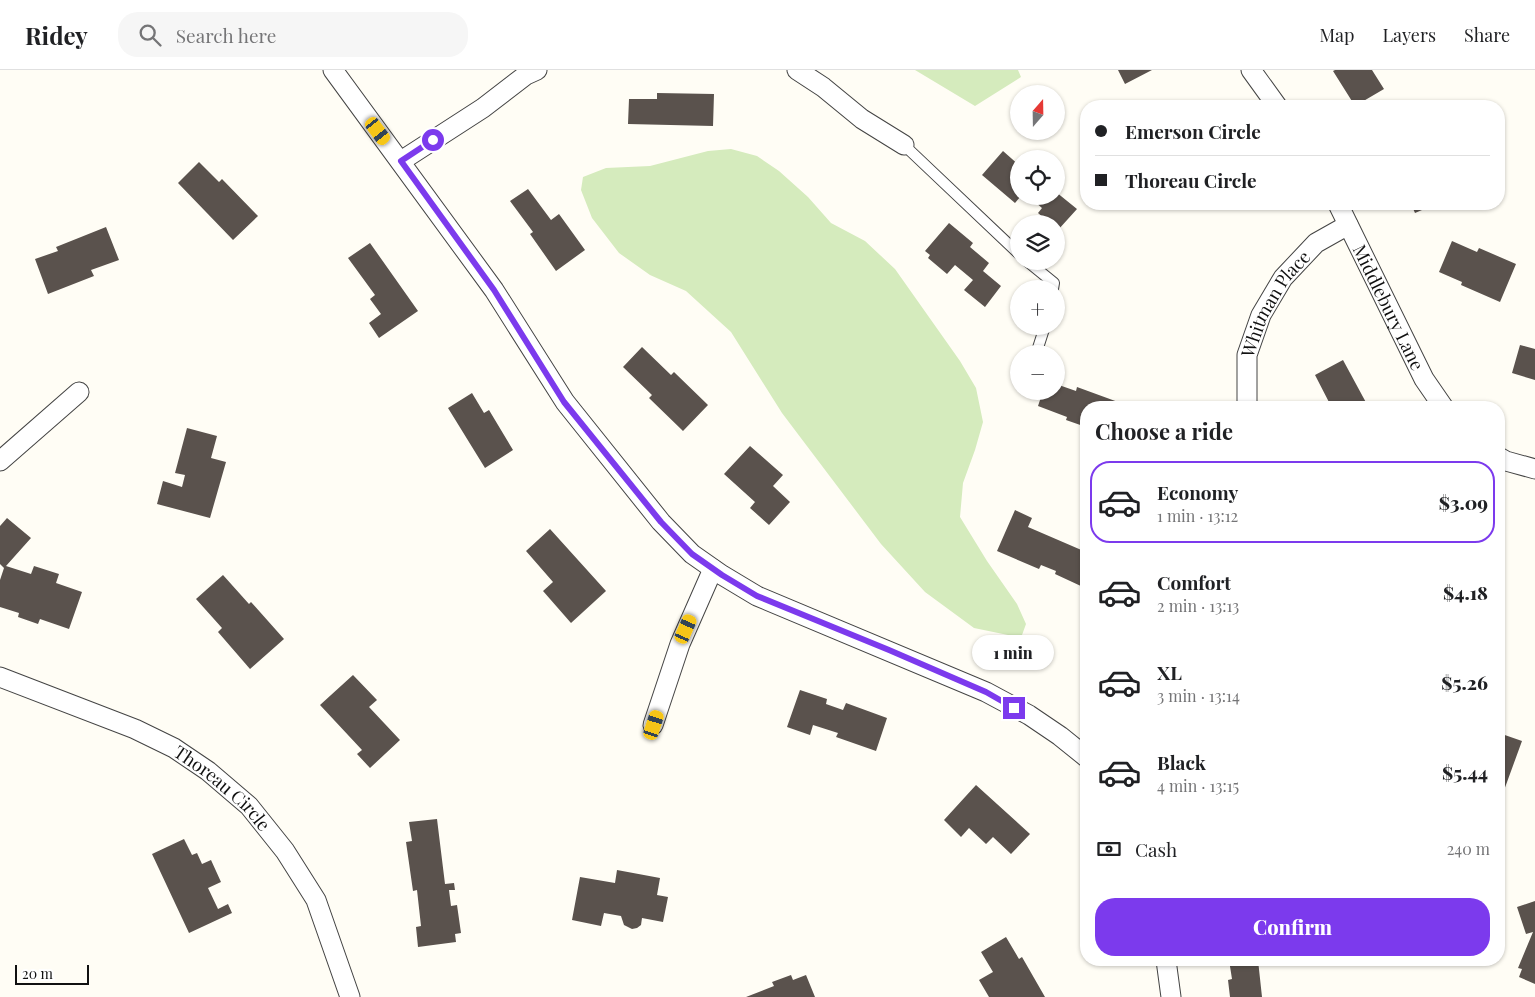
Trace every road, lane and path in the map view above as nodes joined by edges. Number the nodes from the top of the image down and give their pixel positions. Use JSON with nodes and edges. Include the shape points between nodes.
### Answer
{"nodes":[{"id":1,"x":333,"y":70,"type":"edge"},
{"id":2,"x":537,"y":70,"type":"edge"},
{"id":3,"x":797,"y":70,"type":"edge"},
{"id":4,"x":1250,"y":70,"type":"edge"},
{"id":5,"x":1272,"y":100,"type":"edge"},
{"id":6,"x":904,"y":146,"type":"joint"},
{"id":7,"x":401,"y":161,"type":"junction"},
{"id":8,"x":1341,"y":210,"type":"edge"},
{"id":9,"x":1348,"y":225,"type":"junction"},
{"id":10,"x":1010,"y":246,"type":"edge"},
{"id":11,"x":1038,"y":270,"type":"edge"},
{"id":12,"x":1049,"y":280,"type":"edge"},
{"id":13,"x":79,"y":392,"type":"dead end"},
{"id":14,"x":1247,"y":401,"type":"edge"},
{"id":15,"x":1439,"y":401,"type":"edge"},
{"id":16,"x":1505,"y":460,"type":"edge"},
{"id":17,"x":0,"y":461,"type":"edge"},
{"id":18,"x":1535,"y":469,"type":"edge"},
{"id":19,"x":713,"y":569,"type":"junction"},
{"id":20,"x":0,"y":677,"type":"edge"},
{"id":21,"x":654,"y":725,"type":"dead end"},
{"id":22,"x":1080,"y":752,"type":"edge"},
{"id":23,"x":1167,"y":966,"type":"edge"},
{"id":24,"x":350,"y":997,"type":"edge"},
{"id":25,"x":1171,"y":997,"type":"edge"}],
"edges":[{"from":1,"to":7,"type":"street"},
{"from":2,"to":7,"type":"street"},
{"from":3,"to":6,"type":"street"},
{"from":4,"to":5,"type":"street"},
{"from":6,"to":10,"type":"lane"},
{"from":7,"to":19,"type":"street","via":[[494,290],[564,402],[588,434],[661,522],[692,554]]},
{"from":8,"to":9,"type":"street","name":"Middlebury Lane"},
{"from":9,"to":14,"type":"street","name":"Whitman Place","via":[[1316,243],[1283,278],[1261,315],[1247,355]]},
{"from":9,"to":15,"type":"street","name":"Middlebury Lane","via":[[1424,379]]},
{"from":11,"to":12,"type":"lane"},
{"from":13,"to":17,"type":"street"},
{"from":16,"to":18,"type":"street"},
{"from":19,"to":21,"type":"street","via":[[680,644]]},
{"from":19,"to":22,"type":"street","via":[[757,596],[986,692],[1029,715]]},
{"from":20,"to":24,"type":"street","name":"Thoreau Circle","via":[[135,729],[174,748],[208,771],[249,806],[285,851],[316,900]]},
{"from":23,"to":25,"type":"street"}]}
